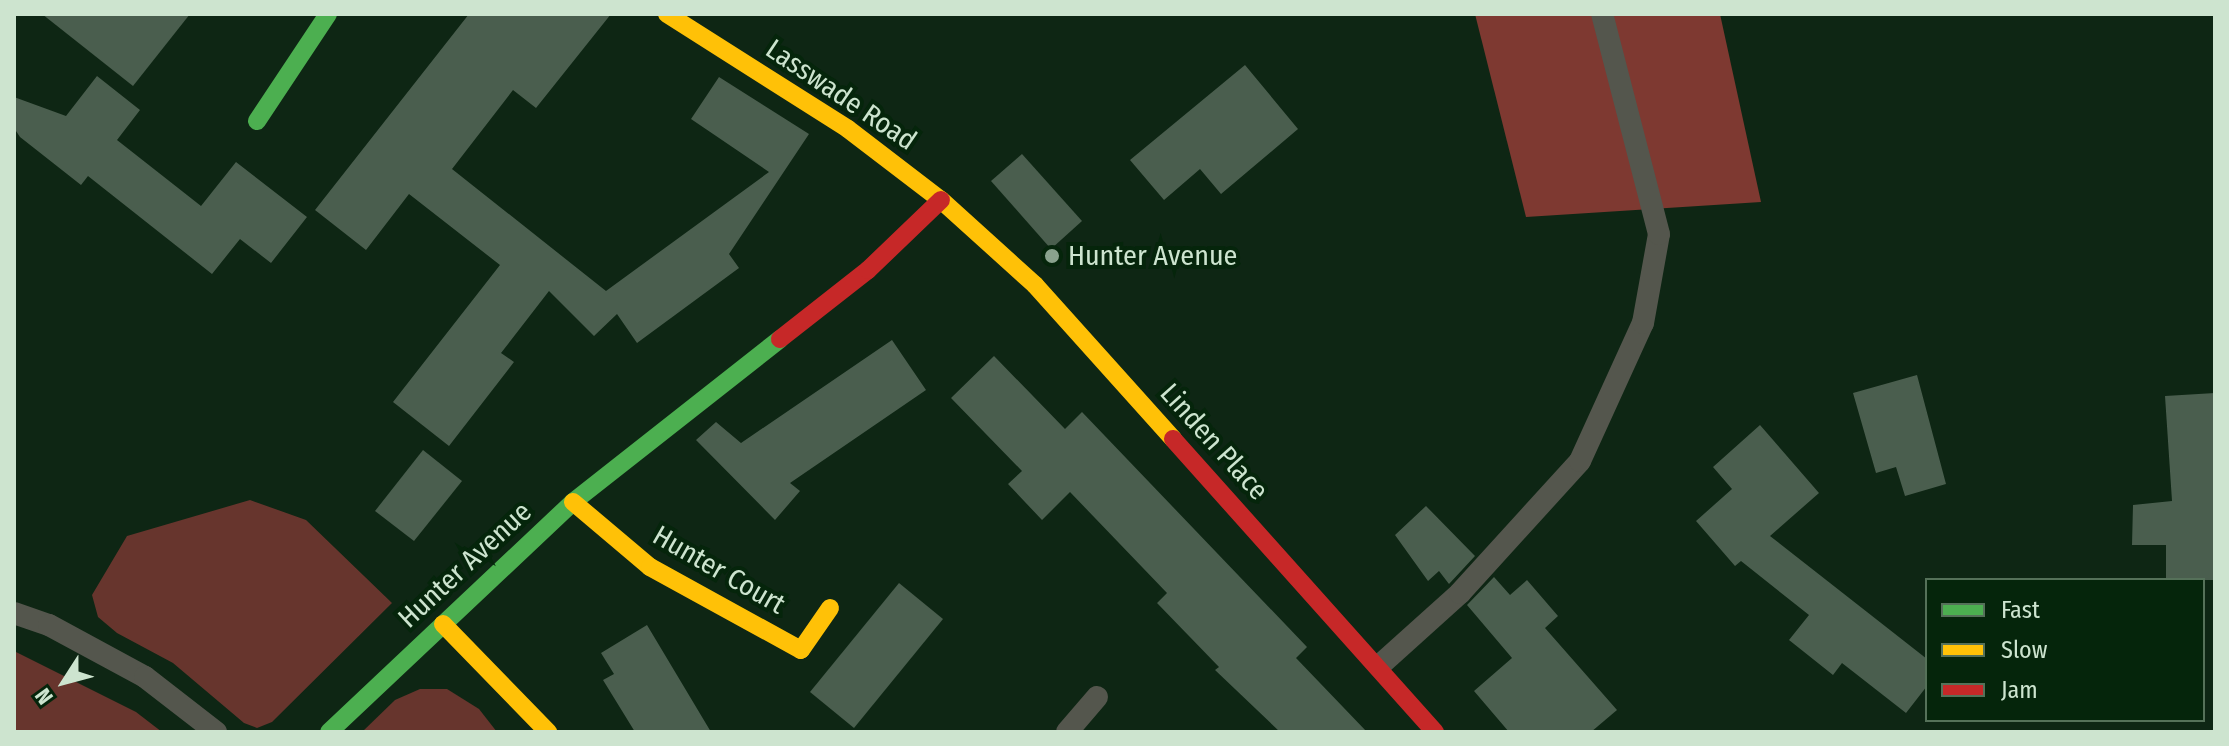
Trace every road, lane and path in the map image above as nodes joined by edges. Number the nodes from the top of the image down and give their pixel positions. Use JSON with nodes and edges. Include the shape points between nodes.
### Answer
{"nodes":[{"id":1,"x":328,"y":14,"type":"edge"},
{"id":2,"x":667,"y":14,"type":"edge"},
{"id":3,"x":1602,"y":14,"type":"edge"},
{"id":4,"x":257,"y":121,"type":"dead end"},
{"id":5,"x":941,"y":200,"type":"junction"},
{"id":6,"x":573,"y":502,"type":"junction"},
{"id":7,"x":830,"y":608,"type":"dead end"},
{"id":8,"x":14,"y":613,"type":"edge"},
{"id":9,"x":443,"y":624,"type":"junction"},
{"id":10,"x":1379,"y":666,"type":"junction"},
{"id":11,"x":1097,"y":697,"type":"dead end"},
{"id":12,"x":216,"y":732,"type":"edge"},
{"id":13,"x":329,"y":732,"type":"edge"},
{"id":14,"x":548,"y":732,"type":"edge"},
{"id":15,"x":1067,"y":732,"type":"edge"},
{"id":16,"x":1435,"y":732,"type":"edge"}],
"edges":[{"from":1,"to":4,"type":"street"},
{"from":2,"to":5,"type":"street","name":"Lasswade Road","via":[[848,129]]},
{"from":3,"to":10,"type":"lane","via":[[1659,234],[1643,323],[1580,461],[1460,593]]},
{"from":5,"to":6,"type":"street","name":"Hunter Avenue","via":[[868,270]]},
{"from":5,"to":10,"type":"street","name":"Linden Place","via":[[1035,285]]},
{"from":6,"to":7,"type":"street","name":"Hunter Court","via":[[650,567],[801,650]]},
{"from":6,"to":9,"type":"street","name":"Hunter Avenue"},
{"from":8,"to":12,"type":"lane","via":[[49,625],[145,677]]},
{"from":9,"to":13,"type":"street","name":"Hunter Avenue"},
{"from":9,"to":14,"type":"street"},
{"from":10,"to":16,"type":"street","name":"Linden Place"},
{"from":11,"to":15,"type":"lane"}]}
